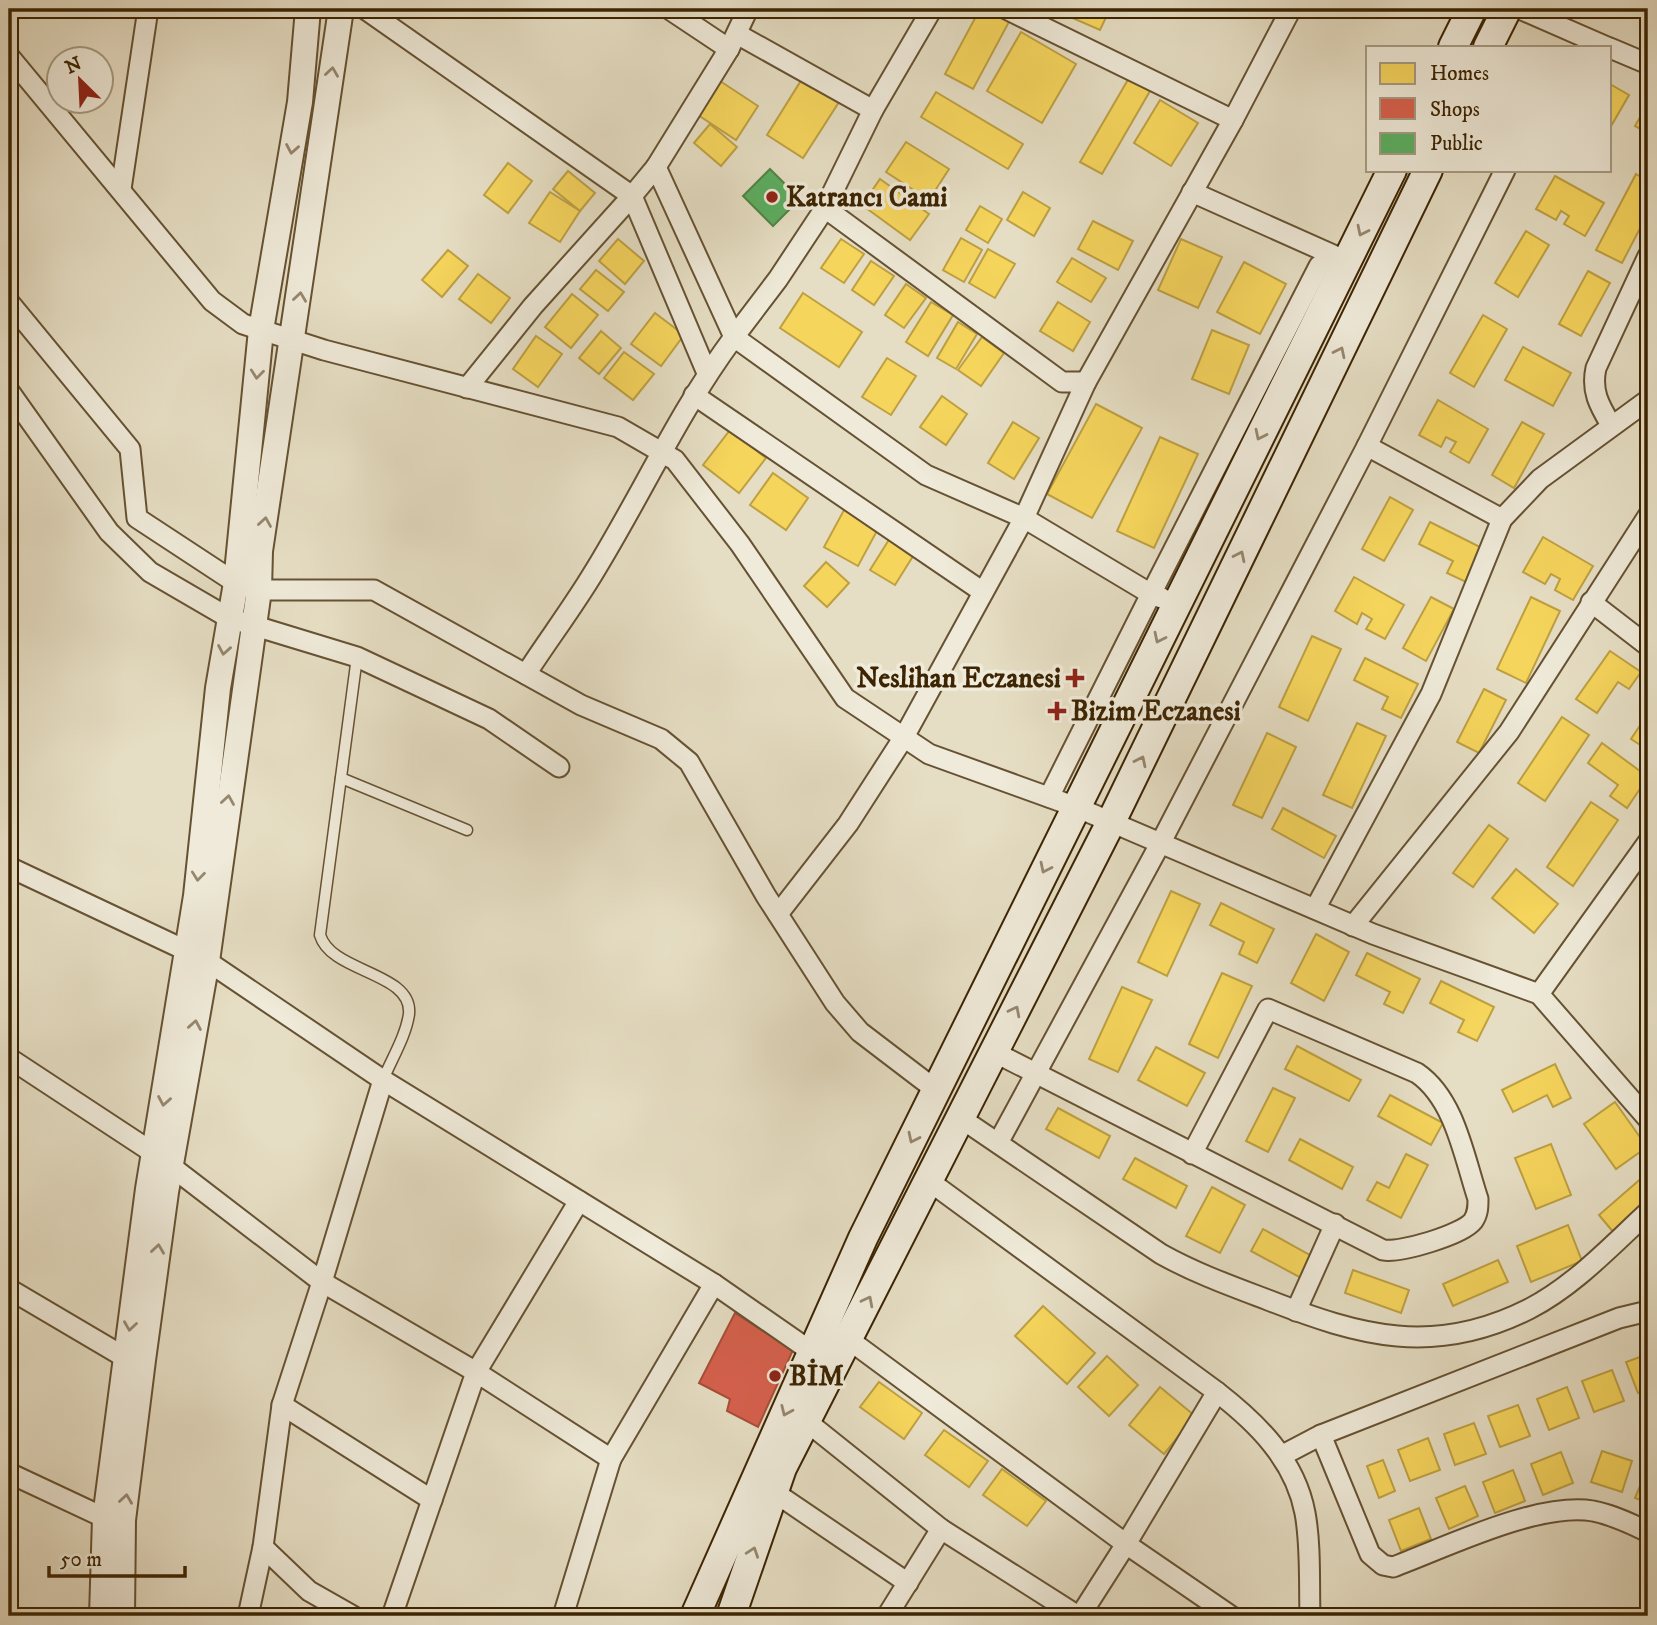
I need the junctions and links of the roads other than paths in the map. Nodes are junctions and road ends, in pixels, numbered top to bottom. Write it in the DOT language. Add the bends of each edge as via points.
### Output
graph roads {
  1 [pos="148,9"];
  2 [pos="308,9"];
  3 [pos="341,9"];
  4 [pos="365,9"];
  5 [pos="669,9"];
  6 [pos="748,9"];
  7 [pos="932,9"];
  8 [pos="1006,9"];
  9 [pos="1291,9"];
  10 [pos="1472,9"];
  11 [pos="1507,9"];
  12 [pos="1520,9"];
  13 [pos="1568,40"];
  14 [pos="733,41"];
  15 [pos="1454,46"];
  16 [pos="1488,46"];
  17 [pos="1598,46"];
  18 [pos="1612,50"];
  19 [pos="9,56"];
  20 [pos="1648,64"];
  21 [pos="873,110"];
  22 [pos="1233,120"];
  23 [pos="656,167"];
  24 [pos="1391,172"];
  25 [pos="1428,172"];
  26 [pos="1504,172"];
  27 [pos="121,188"];
  28 [pos="1192,192"];
  29 [pos="632,196"];
  30 [pos="825,208"];
  31 [pos="1648,256"];
  32 [pos="9,302"];
  33 [pos="261,330"];
  34 [pos="734,337"];
  35 [pos="294,338"];
  36 [pos="707,373"];
  37 [pos="1086,382"];
  38 [pos="467,388"];
  39 [pos="9,391"];
  40 [pos="694,395"];
  41 [pos="1648,400"];
  42 [pos="1611,425"];
  43 [pos="1367,446"];
  44 [pos="659,451"];
  45 [pos="1648,516"];
  46 [pos="1024,517"];
  47 [pos="1502,519"];
  48 [pos="247,586"];
  49 [pos="983,592"];
  50 [pos="1163,599"];
  51 [pos="1591,603"];
  52 [pos="229,618"];
  53 [pos="254,624"];
  54 [pos="1648,646"];
  55 [pos="357,657"];
  56 [pos="526,674"];
  57 [pos="904,737"];
  58 [pos="559,767"];
  59 [pos="341,778"];
  60 [pos="1049,797"];
  61 [pos="1076,807"];
  62 [pos="1111,822"];
  63 [pos="467,830"];
  64 [pos="1648,842"];
  65 [pos="1160,844"];
  66 [pos="9,867"];
  67 [pos="1315,909"];
  68 [pos="778,914"];
  69 [pos="1353,926"];
  70 [pos="196,955"];
  71 [pos="1539,994"];
  72 [pos="994,1052"];
  73 [pos="9,1058"];
  74 [pos="1037,1074"];
  75 [pos="383,1080"];
  76 [pos="936,1090"];
  77 [pos="959,1117"];
  78 [pos="1648,1119"];
  79 [pos="998,1143"];
  80 [pos="1192,1154"];
  81 [pos="163,1160"];
  82 [pos="929,1181"];
  83 [pos="579,1201"];
  84 [pos="1648,1212"];
  85 [pos="1335,1224"];
  86 [pos="322,1282"];
  87 [pos="714,1284"];
  88 [pos="9,1289"];
  89 [pos="1296,1311"];
  90 [pos="1648,1311"];
  91 [pos="848,1339"];
  92 [pos="812,1352"];
  93 [pos="125,1357"];
  94 [pos="476,1372"];
  95 [pos="1217,1392"];
  96 [pos="282,1405"];
  97 [pos="806,1421"];
  98 [pos="1321,1435"];
  99 [pos="1281,1456"];
  100 [pos="611,1460"];
  101 [pos="9,1473"];
  102 [pos="774,1492"];
  103 [pos="432,1500"];
  104 [pos="105,1518"];
  105 [pos="941,1530"];
  106 [pos="1648,1532"];
  107 [pos="1126,1544"];
  108 [pos="263,1548"];
  109 [pos="908,1583"];
  110 [pos="102,1616"];
  111 [pos="122,1616"];
  112 [pos="248,1616"];
  113 [pos="353,1616"];
  114 [pos="392,1616"];
  115 [pos="563,1616"];
  116 [pos="695,1616"];
  117 [pos="731,1616"];
  118 [pos="887,1616"];
  119 [pos="1079,1616"];
  120 [pos="1231,1616"];
  121 [pos="1310,1616"];
  1 -- 27 [label="street"];
  2 -- 33 [label="street, one-way" via="300,102"];
  35 -- 3 [label="street, one-way"];
  4 -- 29 [label="street"];
  5 -- 14 [label="street"];
  6 -- 14 [label="street"];
  7 -- 21 [label="street"];
  8 -- 22 [label="street"];
  9 -- 22 [label="street"];
  10 -- 15 [label="main road"];
  11 -- 16 [label="main road"];
  12 -- 13 [label="street"];
  13 -- 17 [label="street"];
  14 -- 21 [label="street"];
  14 -- 23 [label="street"];
  18 -- 20 [label="street"];
  19 -- 27 [label="street"];
  21 -- 30 [label="street"];
  22 -- 28 [label="street"];
  23 -- 29 [label="street"];
  23 -- 34 [label="street"];
  24 -- 50 [label="main road, one-way"];
  62 -- 25 [label="main road, one-way"];
  26 -- 43 [label="street"];
  27 -- 33 [label="street" via="212,301 243,324"];
  28 -- 37 [label="street"];
  28 -- 50 [label="street" via="1334,255 1319,266"];
  29 -- 36 [label="street"];
  29 -- 38 [label="street"];
  30 -- 34 [label="street"];
  30 -- 37 [label="street" via="1062,382"];
  31 -- 42 [label="street" via="1596,368 1595,397"];
  32 -- 48 [label="street" via="130,449 136,518"];
  33 -- 35 [label="street"];
  33 -- 48 [label="street, one-way"];
  34 -- 36 [label="street"];
  34 -- 46 [label="street" via="926,475"];
  35 -- 38 [label="street"];
  48 -- 35 [label="street, one-way" via="260,551"];
  36 -- 40 [label="street"];
  37 -- 46 [label="street"];
  38 -- 44 [label="street" via="618,427"];
  39 -- 52 [label="street" via="109,532 150,572"];
  40 -- 44 [label="street"];
  40 -- 49 [label="street"];
  41 -- 42 [label="street"];
  42 -- 47 [label="street" via="1541,479"];
  43 -- 47 [label="street"];
  43 -- 65 [label="street"];
  44 -- 56 [label="street" via="594,571"];
  44 -- 57 [label="street" via="675,460 740,544 845,698"];
  45 -- 51 [label="street"];
  46 -- 49 [label="street"];
  46 -- 50 [label="street"];
  47 -- 67 [label="street" via="1431,694"];
  48 -- 52 [label="street"];
  48 -- 53 [label="street"];
  48 -- 56 [label="street" via="374,590"];
  49 -- 57 [label="street"];
  50 -- 60 [label="street"];
  50 -- 61 [label="main road, one-way"];
  51 -- 54 [label="street"];
  51 -- 69 [label="street" via="1509,732"];
  52 -- 53 [label="street"];
  52 -- 70 [label="street, one-way" via="196,896"];
  53 -- 55 [label="street"];
  70 -- 53 [label="street, one-way"];
  55 -- 58 [label="street" via="489,719"];
  55 -- 59 [label="lane"];
  56 -- 68 [label="street" via="581,705 661,739 689,762"];
  57 -- 60 [label="street" via="929,754"];
  57 -- 68 [label="street" via="848,824"];
  59 -- 63 [label="lane"];
  59 -- 75 [label="lane" via="320,936 328,951 398,988 408,1002 408,1018"];
  60 -- 61 [label="street"];
  61 -- 62 [label="street"];
  61 -- 76 [label="main road, one-way"];
  62 -- 65 [label="street"];
  72 -- 62 [label="main road, one-way"];
  64 -- 71 [label="street"];
  65 -- 67 [label="street"];
  65 -- 74 [label="street"];
  66 -- 70 [label="street"];
  67 -- 69 [label="street"];
  68 -- 76 [label="street" via="835,1003 860,1032"];
  69 -- 71 [label="street"];
  70 -- 75 [label="street"];
  70 -- 81 [label="street"];
  71 -- 78 [label="street"];
  72 -- 74 [label="street"];
  72 -- 77 [label="main road"];
  73 -- 81 [label="street"];
  74 -- 79 [label="street"];
  74 -- 80 [label="street"];
  75 -- 83 [label="street"];
  75 -- 86 [label="street"];
  76 -- 92 [label="main road, one-way"];
  77 -- 79 [label="street"];
  77 -- 82 [label="main road"];
  79 -- 89 [label="street" via="1192,1271"];
  80 -- 85 [label="street"];
  80 -- 85 [label="street" via="1268,1009 1417,1073 1430,1082 1446,1108 1478,1199 1474,1220 1404,1251 1392,1251"];
  81 -- 86 [label="street"];
  81 -- 93 [label="street, one-way"];
  111 -- 81 [label="street, one-way" via="123,1520"];
  91 -- 82 [label="main road, one-way"];
  82 -- 95 [label="street"];
  83 -- 87 [label="street"];
  83 -- 94 [label="street"];
  84 -- 89 [label="street" via="1565,1286 1529,1309 1488,1325 1455,1334 1383,1336 1352,1331"];
  85 -- 89 [label="street"];
  86 -- 94 [label="street"];
  86 -- 96 [label="street"];
  87 -- 92 [label="street"];
  87 -- 100 [label="street"];
  88 -- 93 [label="street"];
  90 -- 98 [label="street" via="1619,1318"];
  91 -- 97 [label="main road"];
  91 -- 107 [label="street"];
  92 -- 116 [label="main road, one-way"];
  93 -- 104 [label="street"];
  94 -- 100 [label="street"];
  94 -- 103 [label="street"];
  95 -- 99 [label="street" via="1261,1429"];
  95 -- 107 [label="street"];
  96 -- 103 [label="street"];
  96 -- 108 [label="street"];
  97 -- 102 [label="main road"];
  97 -- 105 [label="street"];
  98 -- 99 [label="street"];
  98 -- 106 [label="street" via="1370,1554 1384,1565 1393,1567 1539,1513 1592,1511"];
  99 -- 121 [label="street" via="1305,1514"];
  100 -- 115 [label="street"];
  101 -- 104 [label="street"];
  102 -- 109 [label="street"];
  117 -- 102 [label="main road, one-way"];
  103 -- 114 [label="street"];
  104 -- 110 [label="street"];
  105 -- 109 [label="street"];
  105 -- 119 [label="street"];
  107 -- 119 [label="street"];
  107 -- 120 [label="street"];
  108 -- 112 [label="street"];
  108 -- 113 [label="street" via="309,1591"];
  109 -- 118 [label="street"];
}
